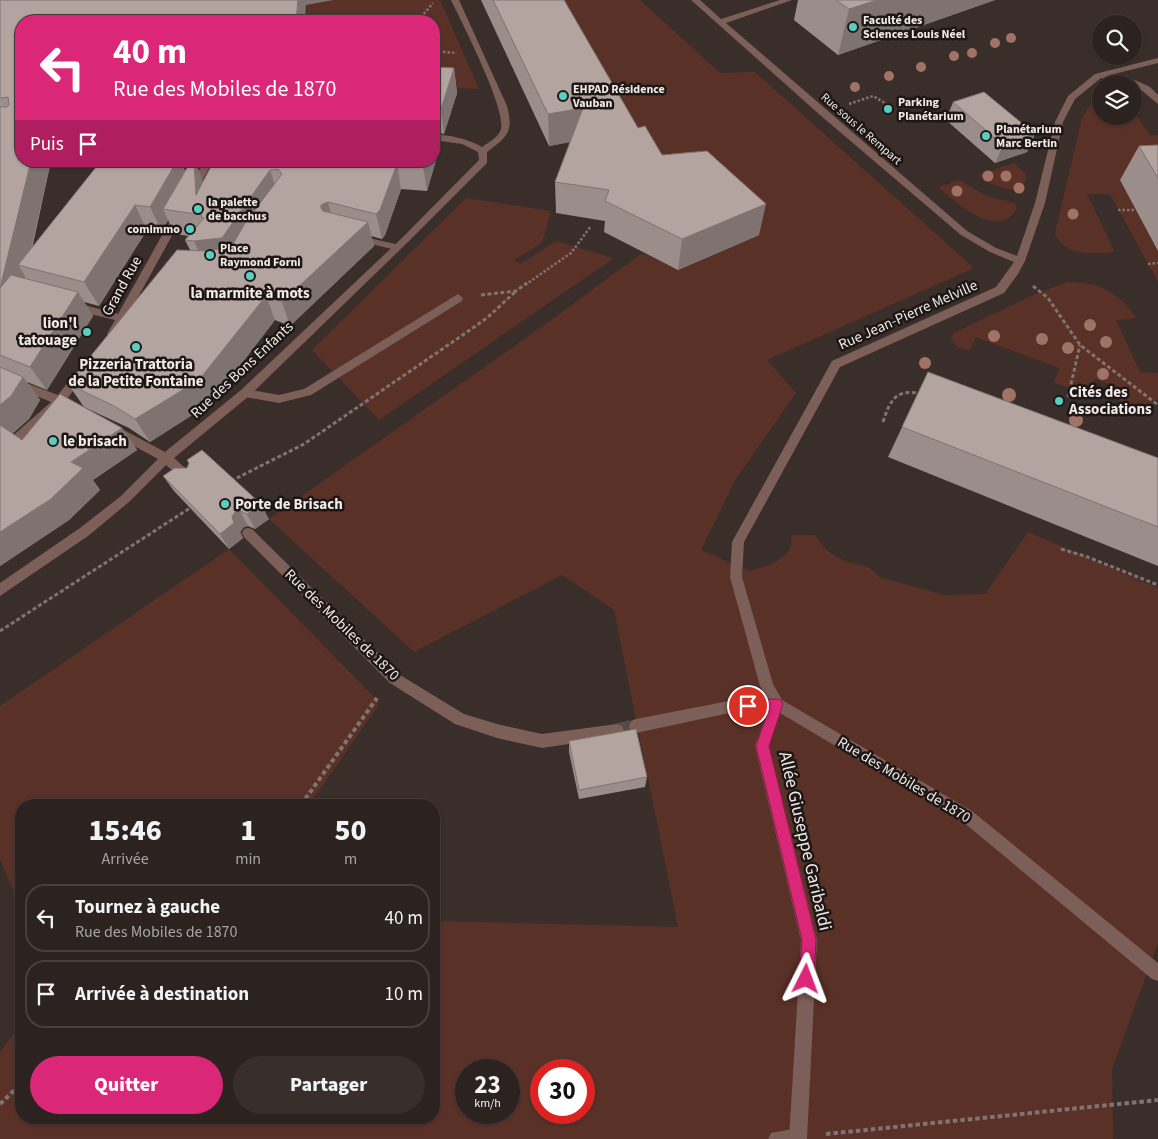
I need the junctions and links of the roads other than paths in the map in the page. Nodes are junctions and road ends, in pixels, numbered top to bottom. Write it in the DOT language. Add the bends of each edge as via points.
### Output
graph roads {
  1 [pos="455,0"];
  2 [pos="696,0"];
  3 [pos="788,0"];
  4 [pos="721,22"];
  5 [pos="1158,60"];
  6 [pos="1102,75"];
  7 [pos="1092,81"];
  8 [pos="1142,86"];
  9 [pos="1158,101"];
  10 [pos="440,138"];
  11 [pos="482,151"];
  12 [pos="206,167"];
  13 [pos="351,236"];
  14 [pos="396,248"];
  15 [pos="1020,261"];
  16 [pos="151,264"];
  17 [pos="166,266"];
  18 [pos="458,298"];
  19 [pos="60,302"];
  20 [pos="121,318"];
  21 [pos="105,342"];
  22 [pos="88,364"];
  23 [pos="0,377"];
  24 [pos="246,392"];
  25 [pos="60,400"];
  26 [pos="74,408"];
  27 [pos="107,426"];
  28 [pos="0,454"];
  29 [pos="166,458"];
  30 [pos="191,480"];
  31 [pos="248,533"];
  32 [pos="0,590"];
  33 [pos="777,704"];
  34 [pos="636,726"];
  35 [pos="617,731"];
  36 [pos="1158,973"];
  37 [pos="798,1138"];
  38 [pos="777,1139"];
  1 -- 11 [label="street" via="508,123 502,137"];
  2 -- 4 [label="street, Rue sous le Rempart"];
  3 -- 4 [label="street"];
  4 -- 15 [label="street, Rue sous le Rempart" via="964,233"];
  5 -- 6 [label="street, Rue Jean-Pierre Melville"];
  7 -- 15 [label="street, Rue Jean-Pierre Melville" via="1071,98 1059,122 1040,203"];
  8 -- 9 [label="street" via="1151,90"];
  10 -- 11 [label="street" via="472,144"];
  11 -- 14 [label="street, Rue des Bons Enfants" via="484,160"];
  12 -- 16 [label="street, Grand Rue"];
  13 -- 14 [label="street"];
  14 -- 24 [label="street, Rue des Bons Enfants"];
  15 -- 33 [label="street, Rue Jean-Pierre Melville" via="1000,290 836,364 738,542 736,577 767,686"];
  16 -- 17 [label="street"];
  16 -- 20 [label="street, Grand Rue"];
  18 -- 24 [label="street" via="307,392 278,400"];
  19 -- 20 [label="street"];
  20 -- 21 [label="street, Grand Rue"];
  22 -- 25 [label="street"];
  23 -- 25 [label="street"];
  24 -- 29 [label="street, Rue des Bons Enfants"];
  25 -- 26 [label="street"];
  25 -- 28 [label="street"];
  27 -- 29 [label="street"];
  29 -- 30 [label="street"];
  29 -- 32 [label="street, Rue des Bons Enfants" via="125,499 84,532"];
  31 -- 35 [label="street, Rue des Mobiles de 1870" via="395,679 460,719 497,732 542,741"];
  33 -- 34 [label="street" via="734,706"];
  33 -- 36 [label="street, Rue des Mobiles de 1870" via="967,816"];
  33 -- 37 [label="street, Allée Giuseppe Garibaldi" via="762,746 809,940"];
  37 -- 38 [label="street"];
}
